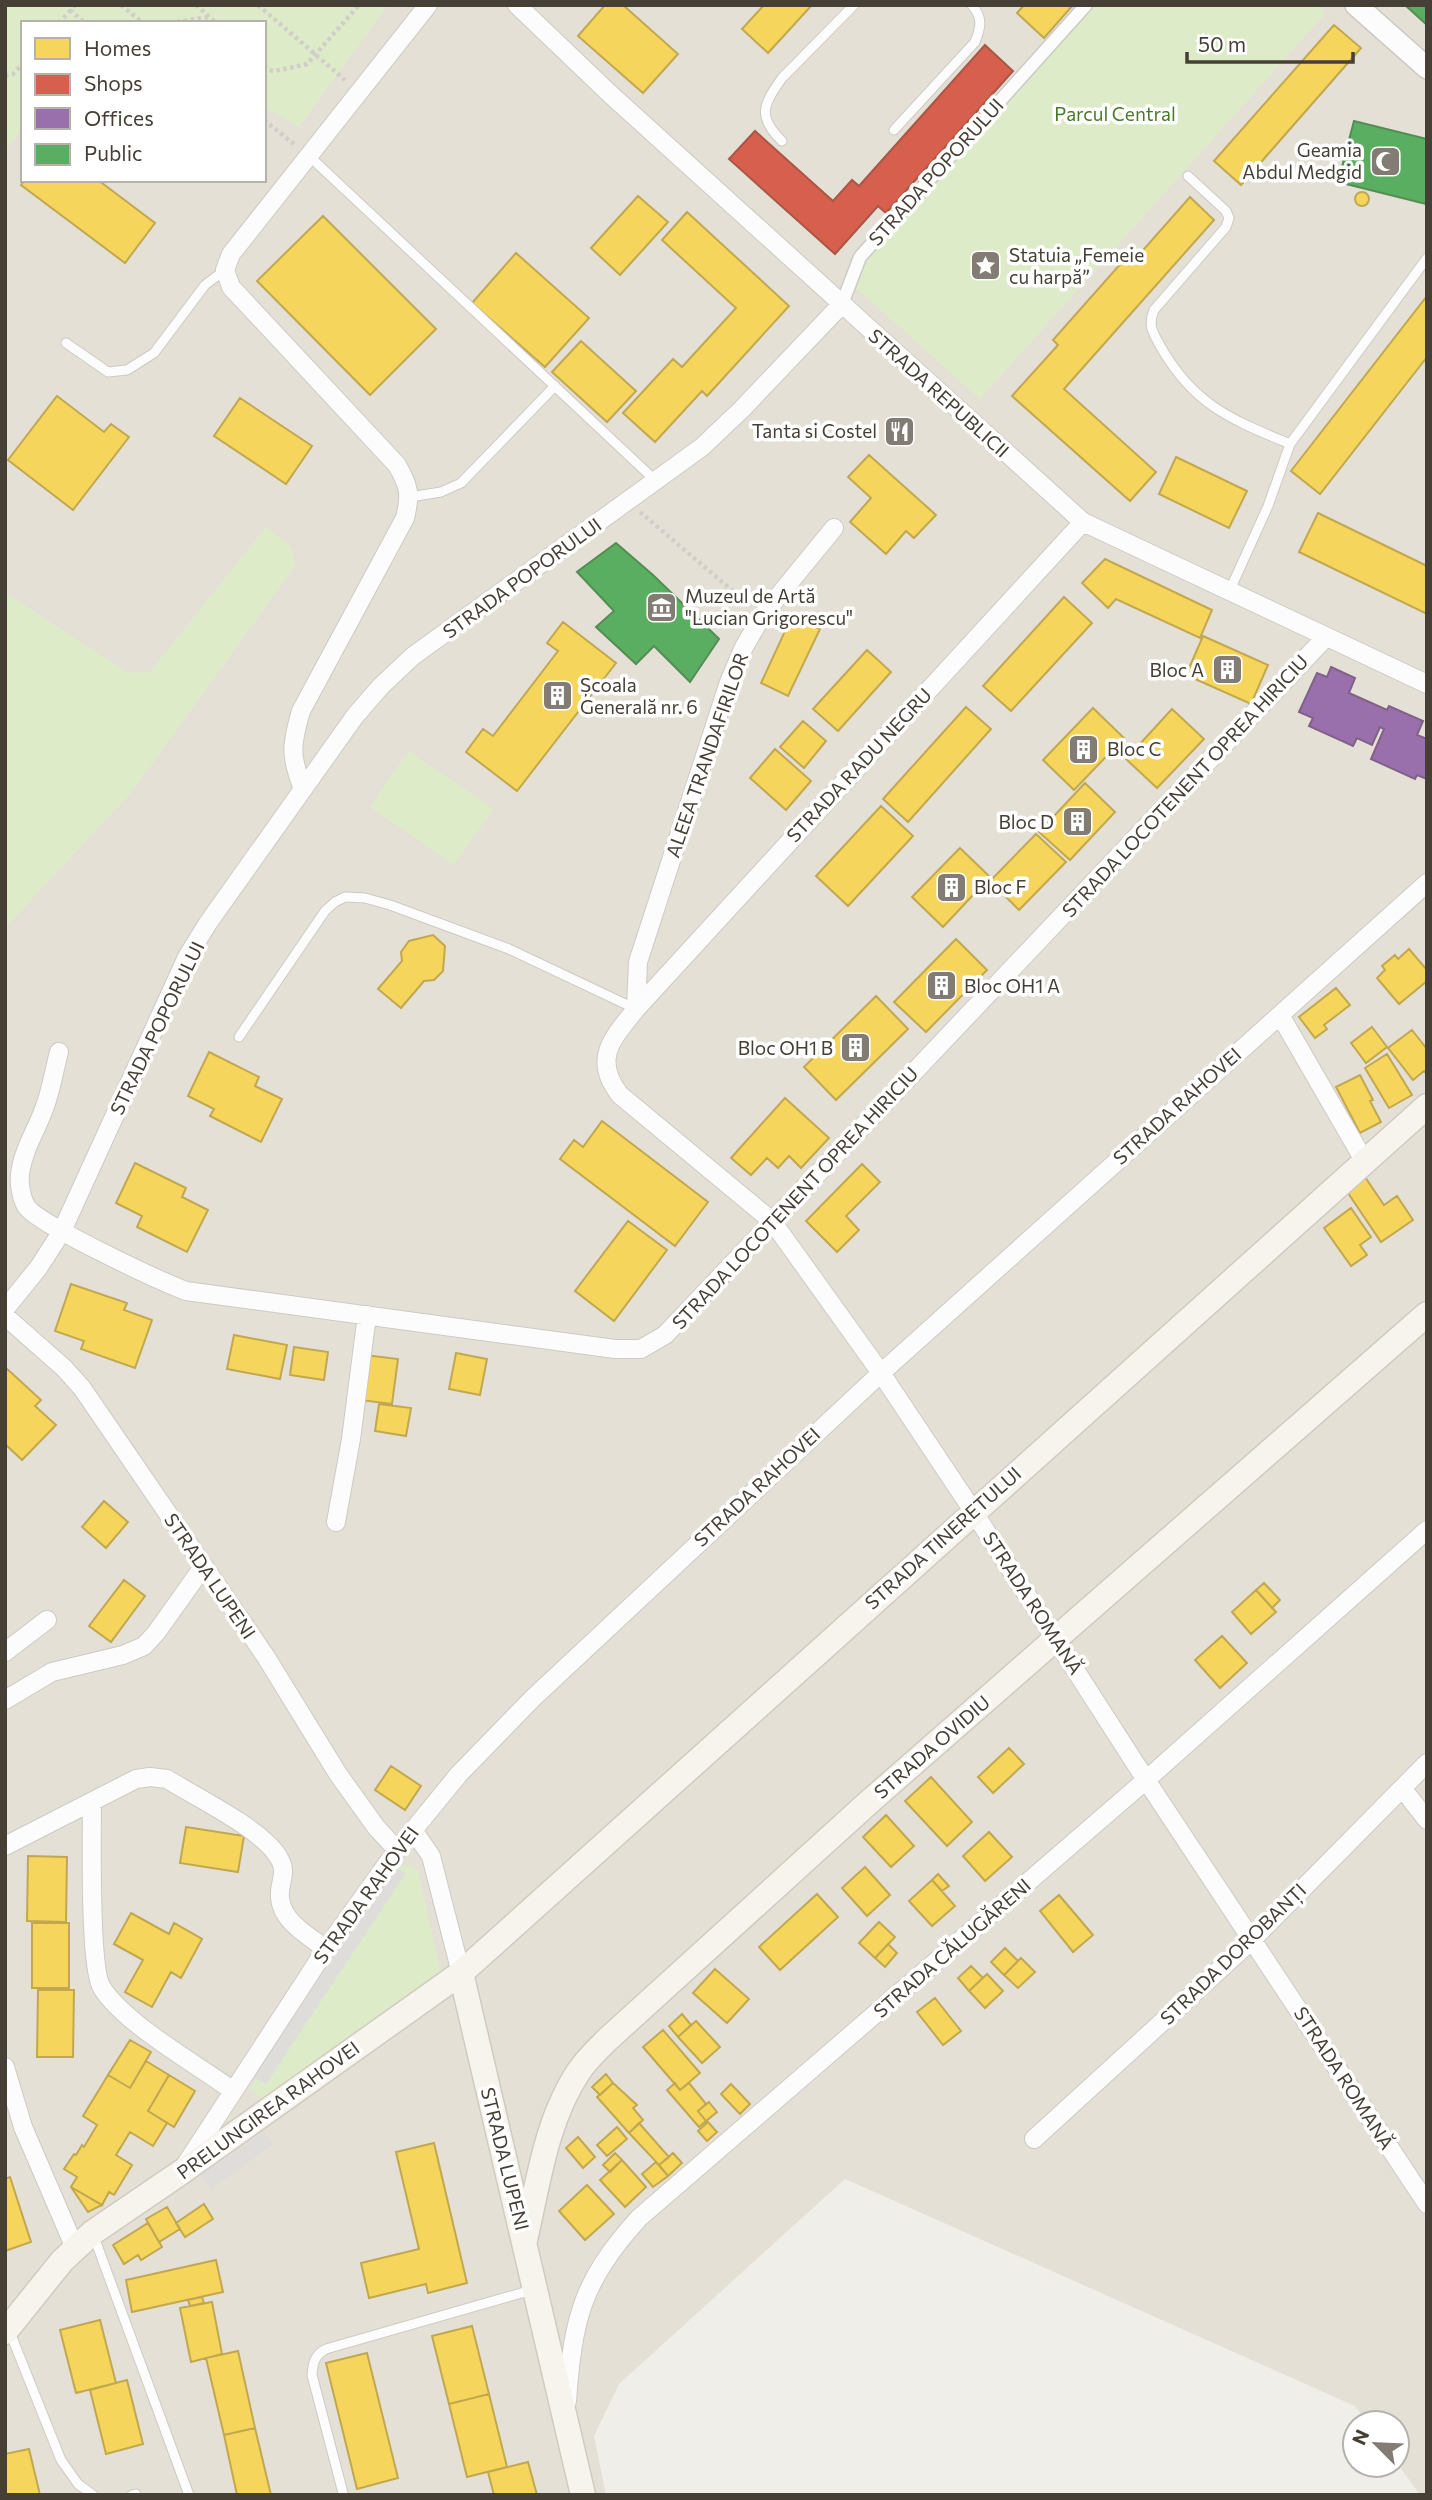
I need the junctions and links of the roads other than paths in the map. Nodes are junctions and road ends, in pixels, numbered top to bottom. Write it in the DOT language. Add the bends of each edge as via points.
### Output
graph roads {
  1 [pos="428,5"];
  2 [pos="517,5"];
  3 [pos="855,5"];
  4 [pos="972,5"];
  5 [pos="1086,5"];
  6 [pos="1356,5"];
  7 [pos="1427,68"];
  8 [pos="894,130"];
  9 [pos="782,141"];
  10 [pos="308,155"];
  11 [pos="1188,176"];
  12 [pos="1427,258"];
  13 [pos="225,270"];
  14 [pos="842,304"];
  15 [pos="66,343"];
  16 [pos="555,386"];
  17 [pos="1290,444"];
  18 [pos="657,482"];
  19 [pos="410,497"];
  20 [pos="1083,522"];
  21 [pos="834,528"];
  22 [pos="1229,592"];
  23 [pos="1325,638"];
  24 [pos="1427,684"];
  25 [pos="303,789"];
  26 [pos="1427,883"];
  27 [pos="636,1009"];
  28 [pos="1280,1014"];
  29 [pos="239,1037"];
  30 [pos="59,1052"];
  31 [pos="1427,1106"];
  32 [pos="1365,1161"];
  33 [pos="772,1221"];
  34 [pos="62,1230"];
  35 [pos="5,1309"];
  36 [pos="1427,1314"];
  37 [pos="367,1315"];
  38 [pos="5,1316"];
  39 [pos="881,1373"];
  40 [pos="973,1511"];
  41 [pos="336,1522"];
  42 [pos="1427,1530"];
  43 [pos="203,1567"];
  44 [pos="47,1620"];
  45 [pos="1055,1638"];
  46 [pos="5,1652"];
  47 [pos="5,1700"];
  48 [pos="1427,1763"];
  49 [pos="1146,1780"];
  50 [pos="1402,1788"];
  51 [pos="92,1802"];
  52 [pos="1427,1820"];
  53 [pos="413,1830"];
  54 [pos="5,1846"];
  55 [pos="397,1850"];
  56 [pos="1253,1939"];
  57 [pos="326,1949"];
  58 [pos="461,1973"];
  59 [pos="5,2067"];
  60 [pos="232,2090"];
  61 [pos="1034,2139"];
  62 [pos="180,2174"];
  63 [pos="1427,2204"];
  64 [pos="525,2240"];
  65 [pos="83,2241"];
  66 [pos="536,2289"];
  67 [pos="7,2330"];
  68 [pos="566,2418"];
  69 [pos="343,2493"];
  70 [pos="93,2495"];
  71 [pos="189,2495"];
  72 [pos="583,2495"];
  1 -- 10 [label="street"];
  2 -- 14 [label="street, STRADA REPUBLICII"];
  3 -- 9 [label="lane" via="773,91 766,121"];
  4 -- 8 [label="lane" via="982,27 975,42"];
  5 -- 14 [label="street, STRADA POPORULUI" via="860,257"];
  6 -- 7 [label="street"];
  10 -- 13 [label="street" via="231,254"];
  10 -- 16 [label="lane"];
  11 -- 17 [label="lane" via="1229,218 1154,310 1152,332 1186,385 1211,407"];
  12 -- 17 [label="lane"];
  13 -- 15 [label="lane" via="205,285 154,353 127,370 108,372"];
  13 -- 19 [label="street" via="231,287 397,465"];
  14 -- 18 [label="street, STRADA POPORULUI" via="702,447"];
  14 -- 20 [label="street, STRADA REPUBLICII"];
  16 -- 18 [label="lane"];
  16 -- 19 [label="lane" via="461,483"];
  17 -- 22 [label="lane"];
  18 -- 25 [label="street, STRADA POPORULUI" via="413,656 355,716"];
  19 -- 25 [label="street" via="405,517 301,711 293,738 293,763"];
  20 -- 22 [label="street, STRADA REPUBLICII"];
  20 -- 27 [label="street, STRADA RADU NEGRU"];
  21 -- 27 [label="street, ALEEA TRANDAFIRILOR" via="762,616 729,682 638,962"];
  22 -- 23 [label="street, STRADA REPUBLICII"];
  23 -- 24 [label="street, STRADA REPUBLICII"];
  23 -- 33 [label="street, STRADA LOCOTENENT OPREA HIRICIU"];
  25 -- 34 [label="street, STRADA POPORULUI" via="187,957"];
  26 -- 28 [label="street, STRADA RAHOVEI"];
  27 -- 29 [label="lane" via="509,949 390,905 345,897 325,911"];
  27 -- 33 [label="street, STRADA ROMANĂ" via="610,1046 604,1063 609,1082"];
  28 -- 32 [label="street"];
  28 -- 39 [label="street, STRADA RAHOVEI"];
  30 -- 34 [label="street" via="20,1176 26,1206"];
  31 -- 32 [label="main road, STRADA TINERETULUI"];
  32 -- 40 [label="main road, STRADA TINERETULUI"];
  33 -- 37 [label="street, STRADA LOCOTENENT OPREA HIRICIU" via="665,1335 641,1349"];
  33 -- 39 [label="street, STRADA ROMANĂ"];
  34 -- 35 [label="street, STRADA POPORULUI" via="39,1268"];
  34 -- 37 [label="street, STRADA LOCOTENENT OPREA HIRICIU" via="186,1291"];
  36 -- 45 [label="main road, STRADA OVIDIU"];
  37 -- 41 [label="street"];
  38 -- 43 [label="street, STRADA LUPENI" via="82,1388"];
  39 -- 40 [label="street, STRADA ROMANĂ"];
  39 -- 53 [label="street, STRADA RAHOVEI" via="542,1688"];
  40 -- 45 [label="street, STRADA ROMANĂ"];
  40 -- 58 [label="main road, STRADA TINERETULUI"];
  42 -- 49 [label="street, STRADA CĂLUGĂRENI"];
  43 -- 47 [label="street" via="144,1646 52,1672"];
  43 -- 55 [label="street, STRADA LUPENI" via="361,1807"];
  44 -- 46 [label="street"];
  45 -- 49 [label="street, STRADA ROMANĂ"];
  45 -- 64 [label="main road, STRADA OVIDIU" via="720,1935 592,2056 569,2088 552,2128"];
  48 -- 50 [label="street, STRADA DOROBANȚI"];
  49 -- 56 [label="street, STRADA ROMANĂ"];
  49 -- 68 [label="street, STRADA CĂLUGĂRENI" via="631,2227 594,2276 579,2314 570,2356"];
  50 -- 52 [label="street"];
  50 -- 56 [label="street, STRADA DOROBANȚI"];
  51 -- 54 [label="street"];
  51 -- 57 [label="street" via="136,1779 167,1779 258,1835 282,1864 284,1881 279,1897 283,1911"];
  51 -- 60 [label="street, PRELUNGIREA RAHOVEI" via="95,1957 100,1986 140,2026"];
  53 -- 55 [label="street, STRADA RAHOVEI"];
  53 -- 58 [label="street, STRADA LUPENI" via="431,1856"];
  55 -- 57 [label="street, STRADA RAHOVEI"];
  56 -- 61 [label="street, STRADA DOROBANȚI"];
  56 -- 63 [label="street, STRADA ROMANĂ"];
  57 -- 60 [label="street, STRADA RAHOVEI"];
  58 -- 62 [label="main road, PRELUNGIREA RAHOVEI"];
  58 -- 64 [label="main road, STRADA LUPENI"];
  59 -- 65 [label="street" via="23,2127"];
  60 -- 62 [label="street, STRADA RAHOVEI"];
  62 -- 65 [label="main road, PRELUNGIREA RAHOVEI"];
  64 -- 66 [label="main road, STRADA LUPENI"];
  65 -- 67 [label="main road, PRELUNGIREA RAHOVEI"];
  65 -- 71 [label="lane"];
  66 -- 68 [label="main road, STRADA LUPENI"];
  66 -- 69 [label="lane" via="318,2353 312,2375"];
  67 -- 70 [label="lane" via="61,2459 78,2484"];
  68 -- 72 [label="main road, STRADA LUPENI"];
}
